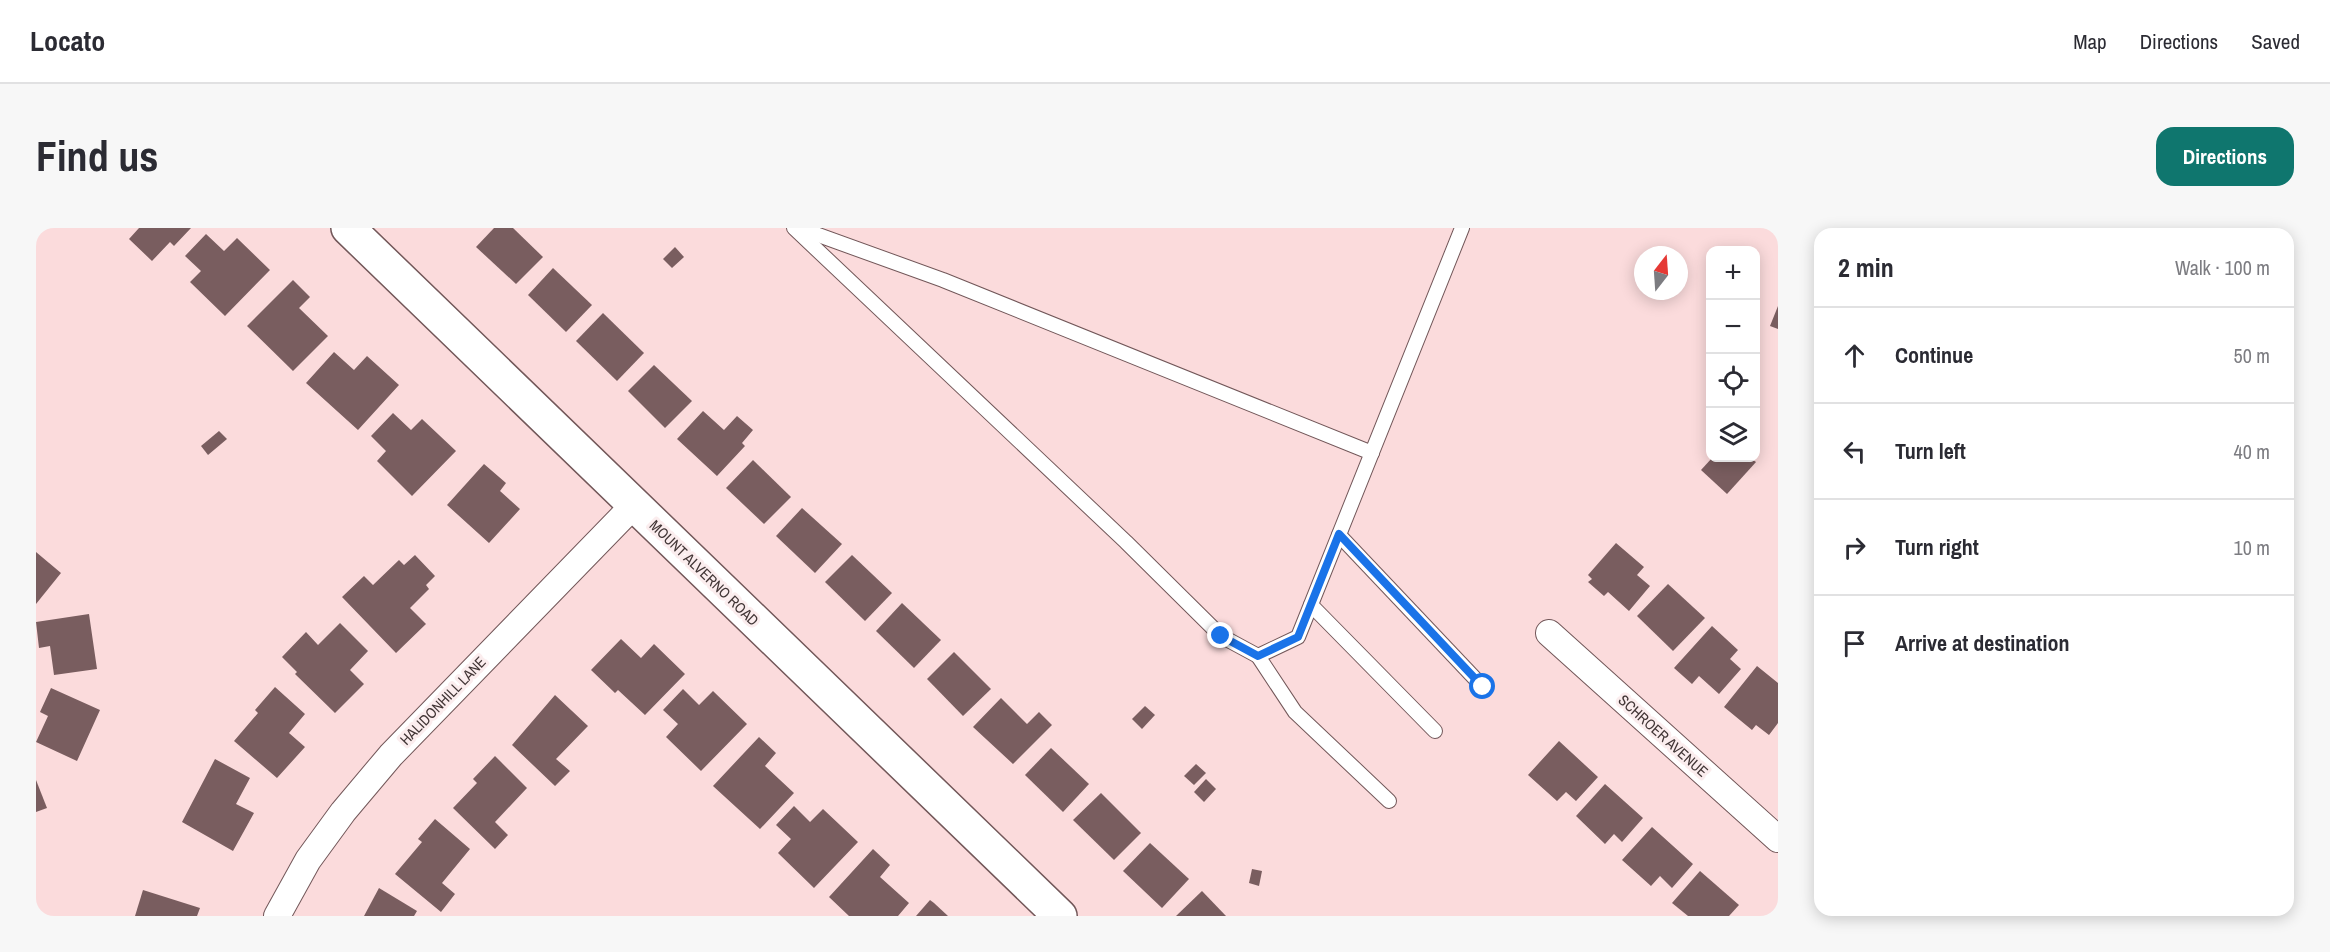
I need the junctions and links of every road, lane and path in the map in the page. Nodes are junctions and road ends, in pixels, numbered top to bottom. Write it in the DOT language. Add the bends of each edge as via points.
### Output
graph roads {
  1 [pos="348,228"];
  2 [pos="794,228"];
  3 [pos="799,228"];
  4 [pos="1462,228"];
  5 [pos="1372,453"];
  6 [pos="634,505"];
  7 [pos="1339,534"];
  8 [pos="1311,604"];
  9 [pos="1549,633"];
  10 [pos="1258,656"];
  11 [pos="1483,687"];
  12 [pos="1435,731"];
  13 [pos="1389,801"];
  14 [pos="1778,839"];
  15 [pos="277,916"];
  16 [pos="1060,916"];
  1 -- 6 [label="street, MOUNT ALVERNO ROAD"];
  2 -- 10 [label="lane" via="1221,636"];
  3 -- 5 [label="lane" via="943,280"];
  4 -- 5 [label="lane"];
  5 -- 7 [label="lane"];
  6 -- 15 [label="street, HALIDONHILL LANE" via="391,755 308,860"];
  6 -- 16 [label="street, MOUNT ALVERNO ROAD"];
  7 -- 8 [label="lane"];
  7 -- 11 [label="lane"];
  8 -- 10 [label="lane" via="1298,637"];
  8 -- 12 [label="lane"];
  9 -- 14 [label="street, SCHROER AVENUE"];
  10 -- 13 [label="lane" via="1295,712"];
}
